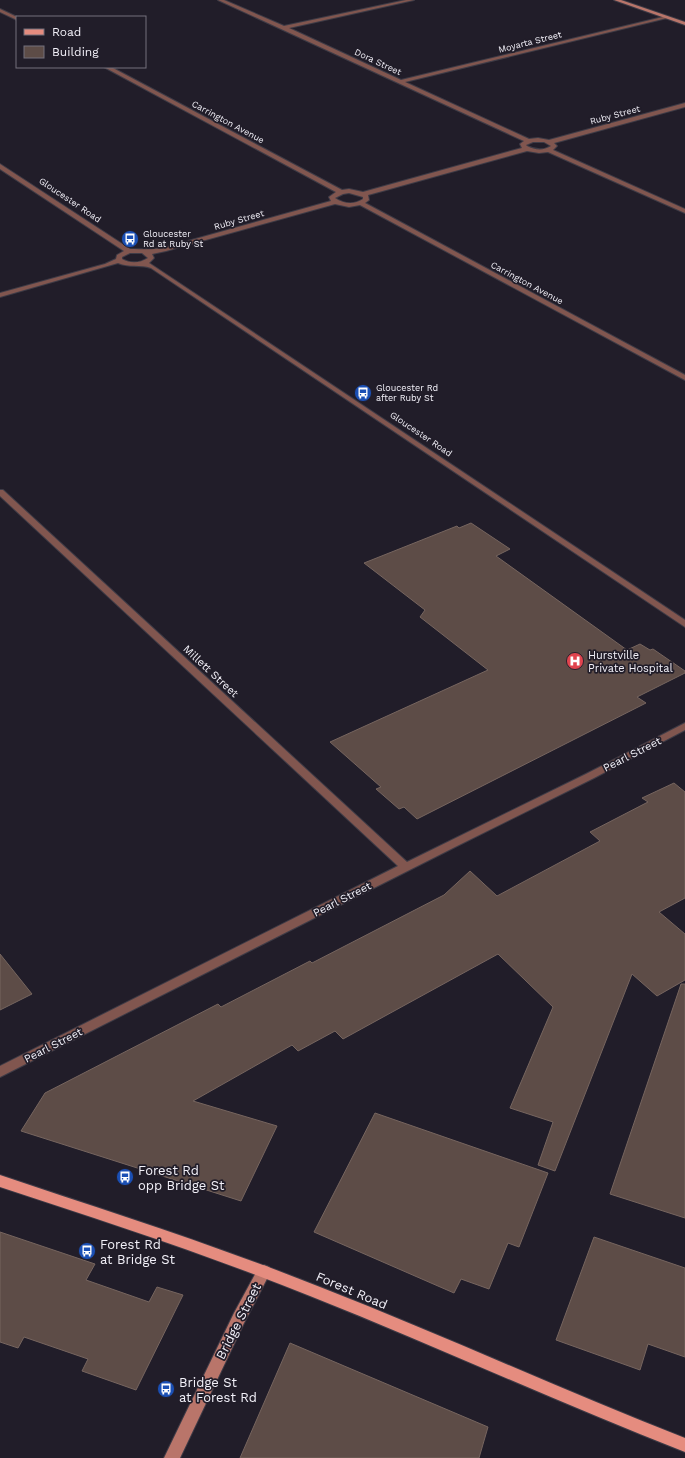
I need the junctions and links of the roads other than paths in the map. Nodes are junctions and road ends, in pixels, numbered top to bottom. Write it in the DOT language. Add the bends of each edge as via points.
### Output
graph roads {
  1 [pos="220,0"];
  2 [pos="412,0"];
  3 [pos="616,0"];
  4 [pos="0,10"];
  5 [pos="665,17"];
  6 [pos="16,18"];
  7 [pos="685,24"];
  8 [pos="284,28"];
  9 [pos="109,68"];
  10 [pos="399,82"];
  11 [pos="684,106"];
  12 [pos="528,141"];
  13 [pos="550,142"];
  14 [pos="527,149"];
  15 [pos="548,150"];
  16 [pos="0,166"];
  17 [pos="341,192"];
  18 [pos="363,194"];
  19 [pos="335,202"];
  20 [pos="360,203"];
  21 [pos="685,212"];
  22 [pos="129,252"];
  23 [pos="146,252"];
  24 [pos="119,260"];
  25 [pos="144,263"];
  26 [pos="0,295"];
  27 [pos="685,378"];
  28 [pos="0,492"];
  29 [pos="685,624"];
  30 [pos="685,726"];
  31 [pos="406,867"];
  32 [pos="0,1072"];
  33 [pos="0,1181"];
  34 [pos="264,1272"];
  35 [pos="685,1445"];
  36 [pos="172,1458"];
  1 -- 8 [label="street, Dora Street"];
  2 -- 8 [label="street"];
  3 -- 5 [label="street"];
  4 -- 6 [label="street"];
  5 -- 7 [label="street"];
  5 -- 10 [label="street, Moyarta Street"];
  8 -- 10 [label="street, Dora Street"];
  9 -- 17 [label="street, Carrington Avenue"];
  10 -- 12 [label="street, Dora Street"];
  11 -- 13 [label="street, Ruby Street"];
  12 -- 13 [label="street, Ruby Street"];
  12 -- 14 [label="street" via="523,146"];
  13 -- 15 [label="street" via="554,146"];
  14 -- 15 [label="street"];
  14 -- 18 [label="street"];
  15 -- 21 [label="street"];
  16 -- 22 [label="street, Gloucester Road"];
  17 -- 18 [label="street"];
  17 -- 19 [label="street" via="332,197"];
  18 -- 20 [label="street" via="366,200"];
  19 -- 20 [label="street" via="347,205"];
  19 -- 23 [label="street, Ruby Street" via="164,250"];
  20 -- 27 [label="street, Carrington Avenue"];
  22 -- 23 [label="street, Ruby Street"];
  22 -- 24 [label="street" via="119,256"];
  23 -- 25 [label="street" via="151,258"];
  24 -- 25 [label="street" via="129,264"];
  24 -- 26 [label="street"];
  25 -- 29 [label="street, Gloucester Road" via="167,275"];
  28 -- 31 [label="street, Millett Street"];
  30 -- 31 [label="street, Pearl Street"];
  31 -- 32 [label="street, Pearl Street"];
  33 -- 34 [label="main road, Forest Road" via="221,1255"];
  34 -- 35 [label="main road, Forest Road"];
  34 -- 36 [label="street, Bridge Street" via="239,1318"];
}
